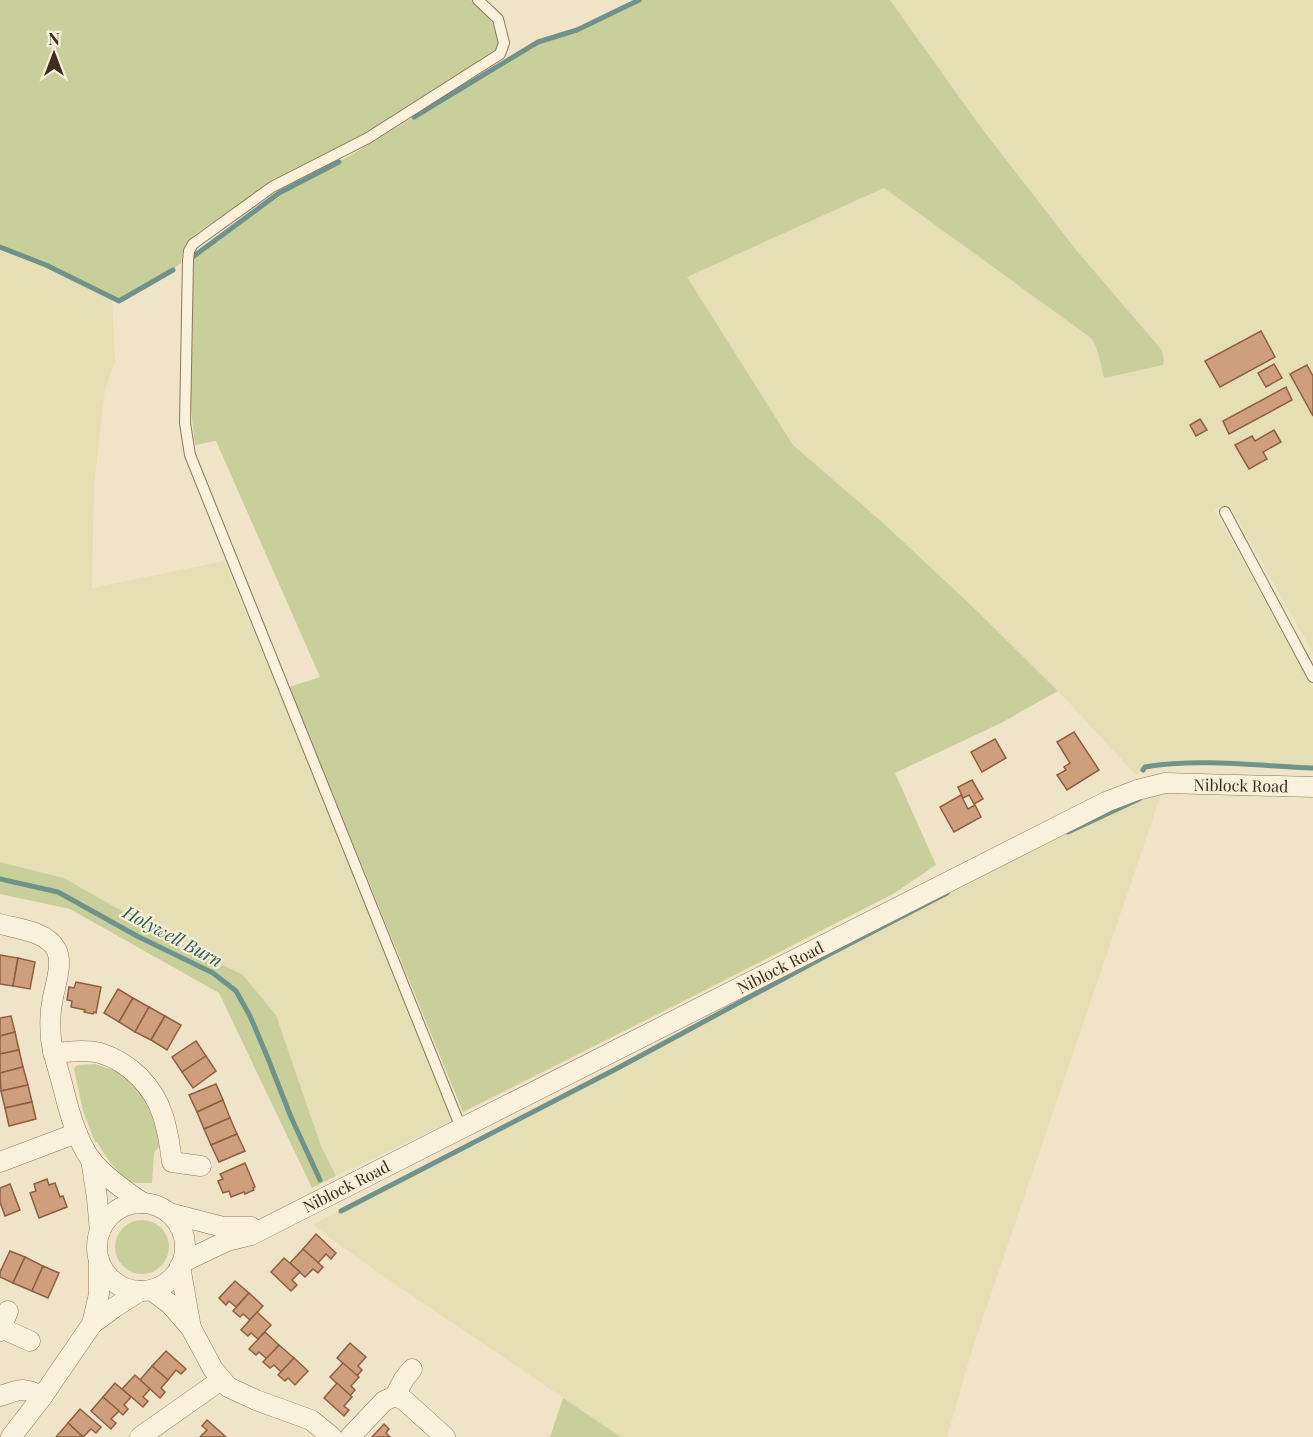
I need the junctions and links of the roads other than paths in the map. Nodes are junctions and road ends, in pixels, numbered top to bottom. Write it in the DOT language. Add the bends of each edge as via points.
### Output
graph roads {
  1 [pos="478,0"];
  2 [pos="1225,512"];
  3 [pos="1313,677"];
  4 [pos="1313,787"];
  5 [pos="0,924"];
  6 [pos="53,1053"];
  7 [pos="461,1128"];
  8 [pos="77,1133"];
  9 [pos="91,1159"];
  10 [pos="0,1162"];
  11 [pos="201,1166"];
  12 [pos="143,1203"];
  13 [pos="169,1213"];
  14 [pos="266,1227"];
  15 [pos="100,1232"];
  16 [pos="99,1260"];
  17 [pos="182,1264"];
  18 [pos="145,1291"];
  19 [pos="3,1323"];
  20 [pos="92,1324"];
  21 [pos="191,1328"];
  22 [pos="30,1341"];
  23 [pos="412,1369"];
  24 [pos="221,1380"];
  25 [pos="0,1396"];
  26 [pos="394,1396"];
  27 [pos="42,1397"];
  28 [pos="11,1437"];
  29 [pos="141,1437"];
  30 [pos="332,1437"];
  31 [pos="350,1437"];
  32 [pos="445,1437"];
  1 -- 7 [label="lane" via="498,19 504,43 500,54 368,138 272,187 193,244 188,260 185,423 190,455"];
  2 -- 3 [label="lane"];
  4 -- 7 [label="street, Niblock Road" via="1165,783 1106,802"];
  5 -- 6 [label="street" via="44,937 57,951 59,963 51,1022"];
  6 -- 8 [label="street"];
  6 -- 11 [label="street" via="99,1053 130,1068 158,1101 172,1162"];
  7 -- 14 [label="street, Niblock Road"];
  8 -- 9 [label="street"];
  8 -- 10 [label="street"];
  9 -- 12 [label="street" via="120,1188"];
  9 -- 15 [label="street"];
  12 -- 13 [label="street"];
  12 -- 15 [label="street" via="117,1211"];
  13 -- 14 [label="street, Niblock Road" via="223,1227"];
  13 -- 17 [label="street" via="184,1237"];
  14 -- 17 [label="street, Niblock Road"];
  15 -- 16 [label="street"];
  16 -- 18 [label="street" via="114,1282"];
  16 -- 20 [label="street" via="99,1294"];
  17 -- 18 [label="street" via="170,1280"];
  17 -- 21 [label="street"];
  18 -- 20 [label="street"];
  18 -- 21 [label="street" via="170,1304"];
  19 -- 22 [label="street"];
  20 -- 27 [label="street"];
  21 -- 24 [label="street"];
  23 -- 26 [label="street"];
  24 -- 29 [label="street"];
  24 -- 30 [label="street" via="237,1392 311,1420"];
  25 -- 27 [label="street" via="20,1390"];
  26 -- 31 [label="street" via="384,1401"];
  26 -- 32 [label="street" via="404,1400"];
  27 -- 28 [label="street"];
}
